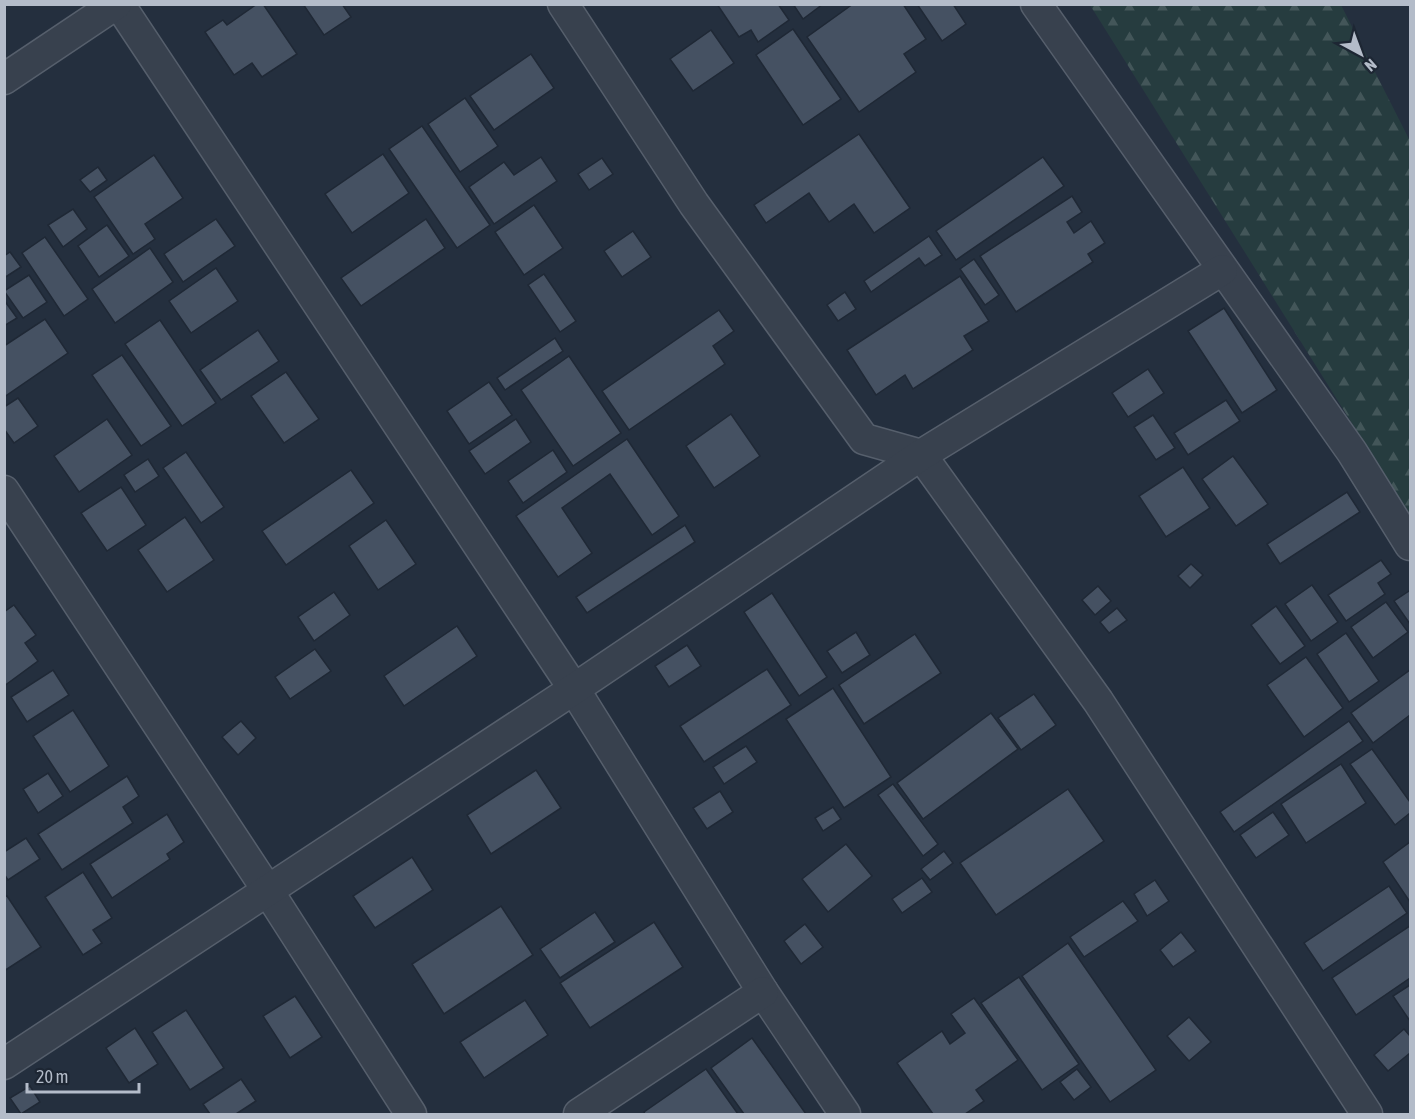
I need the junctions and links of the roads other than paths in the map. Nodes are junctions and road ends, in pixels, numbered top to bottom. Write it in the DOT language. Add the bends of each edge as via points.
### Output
graph roads {
  1 [pos="118,4"];
  2 [pos="563,4"];
  3 [pos="1036,4"];
  4 [pos="4,79"];
  5 [pos="1222,270"];
  6 [pos="921,455"];
  7 [pos="4,491"];
  8 [pos="1410,545"];
  9 [pos="574,689"];
  10 [pos="268,891"];
  11 [pos="763,992"];
  12 [pos="4,1064"];
  13 [pos="411,1114"];
  14 [pos="579,1114"];
  15 [pos="845,1114"];
  16 [pos="1367,1114"];
  1 -- 4 [label="street"];
  1 -- 9 [label="street"];
  2 -- 6 [label="street" via="694,204 864,439"];
  3 -- 5 [label="street"];
  5 -- 6 [label="street"];
  5 -- 8 [label="street" via="1352,452"];
  6 -- 9 [label="street"];
  6 -- 16 [label="street" via="1098,701"];
  7 -- 10 [label="street"];
  9 -- 10 [label="street"];
  9 -- 11 [label="street"];
  10 -- 12 [label="street"];
  10 -- 13 [label="street"];
  11 -- 14 [label="street"];
  11 -- 15 [label="street"];
}
